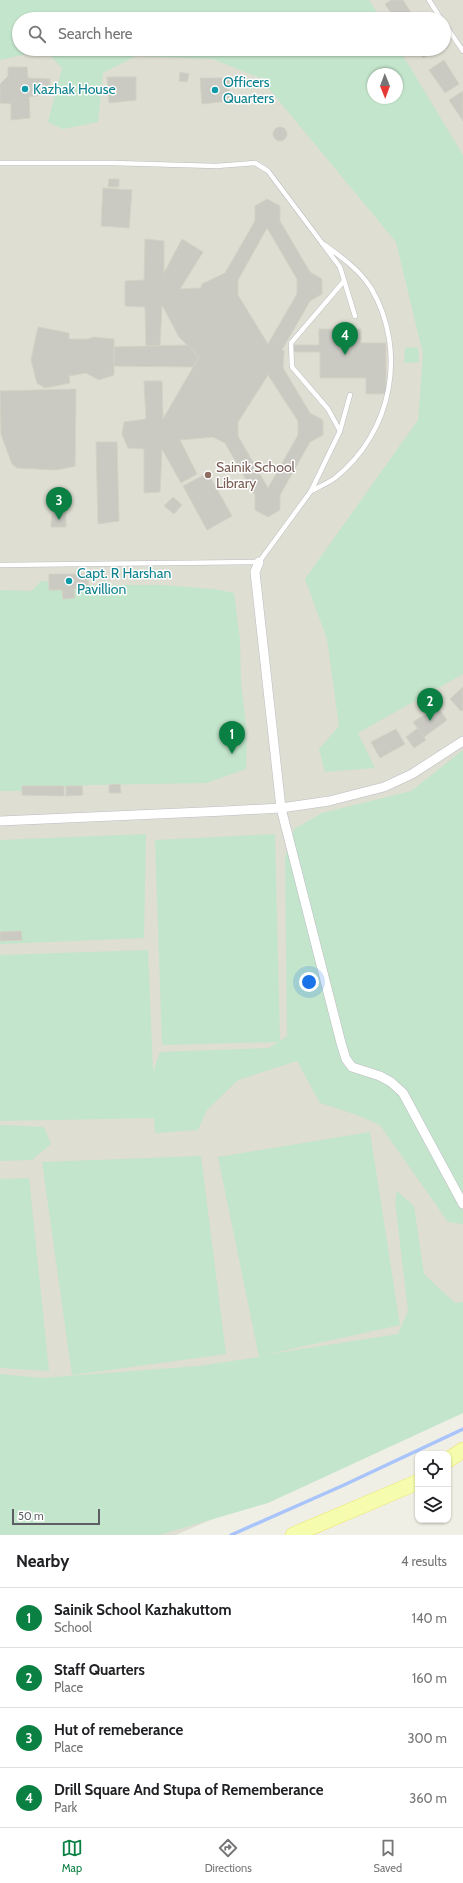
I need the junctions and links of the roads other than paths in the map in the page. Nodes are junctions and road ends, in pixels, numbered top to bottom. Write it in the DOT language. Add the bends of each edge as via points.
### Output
graph roads {
  1 [pos="429,0"];
  2 [pos="437,12"];
  3 [pos="451,33"];
  4 [pos="463,51"];
  5 [pos="0,163"];
  6 [pos="322,243"];
  7 [pos="344,281"];
  8 [pos="355,316"];
  9 [pos="350,395"];
  10 [pos="340,431"];
  11 [pos="311,491"];
  12 [pos="260,562"];
  13 [pos="0,564"];
  14 [pos="463,741"];
  15 [pos="281,808"];
  16 [pos="0,821"];
  17 [pos="463,1204"];
  18 [pos="463,1450"];
  19 [pos="451,1458"];
  20 [pos="463,1459"];
  21 [pos="451,1466"];
  22 [pos="415,1477"];
  23 [pos="415,1483"];
  24 [pos="372,1501"];
  25 [pos="293,1535"];
  1 -- 2 [label="lane"];
  3 -- 4 [label="lane"];
  5 -- 6 [label="lane" via="216,166 255,163 268,171"];
  6 -- 7 [label="lane" via="340,267"];
  6 -- 11 [label="lane" via="357,270 371,288 383,313 392,361 389,391 381,417 368,440 353,461 334,479"];
  7 -- 8 [label="lane"];
  7 -- 10 [label="lane" via="292,343 292,367 328,409"];
  9 -- 10 [label="lane"];
  10 -- 11 [label="lane"];
  11 -- 12 [label="lane"];
  12 -- 13 [label="lane"];
  12 -- 15 [label="street" via="255,572"];
  14 -- 15 [label="street" via="412,774 384,787"];
  15 -- 16 [label="street"];
  15 -- 17 [label="street" via="346,1059 352,1067 380,1076 403,1093"];
  18 -- 19 [label="main road"];
  20 -- 21 [label="main road"];
  22 -- 24 [label="main road"];
  23 -- 24 [label="main road"];
  24 -- 25 [label="main road"];
}
